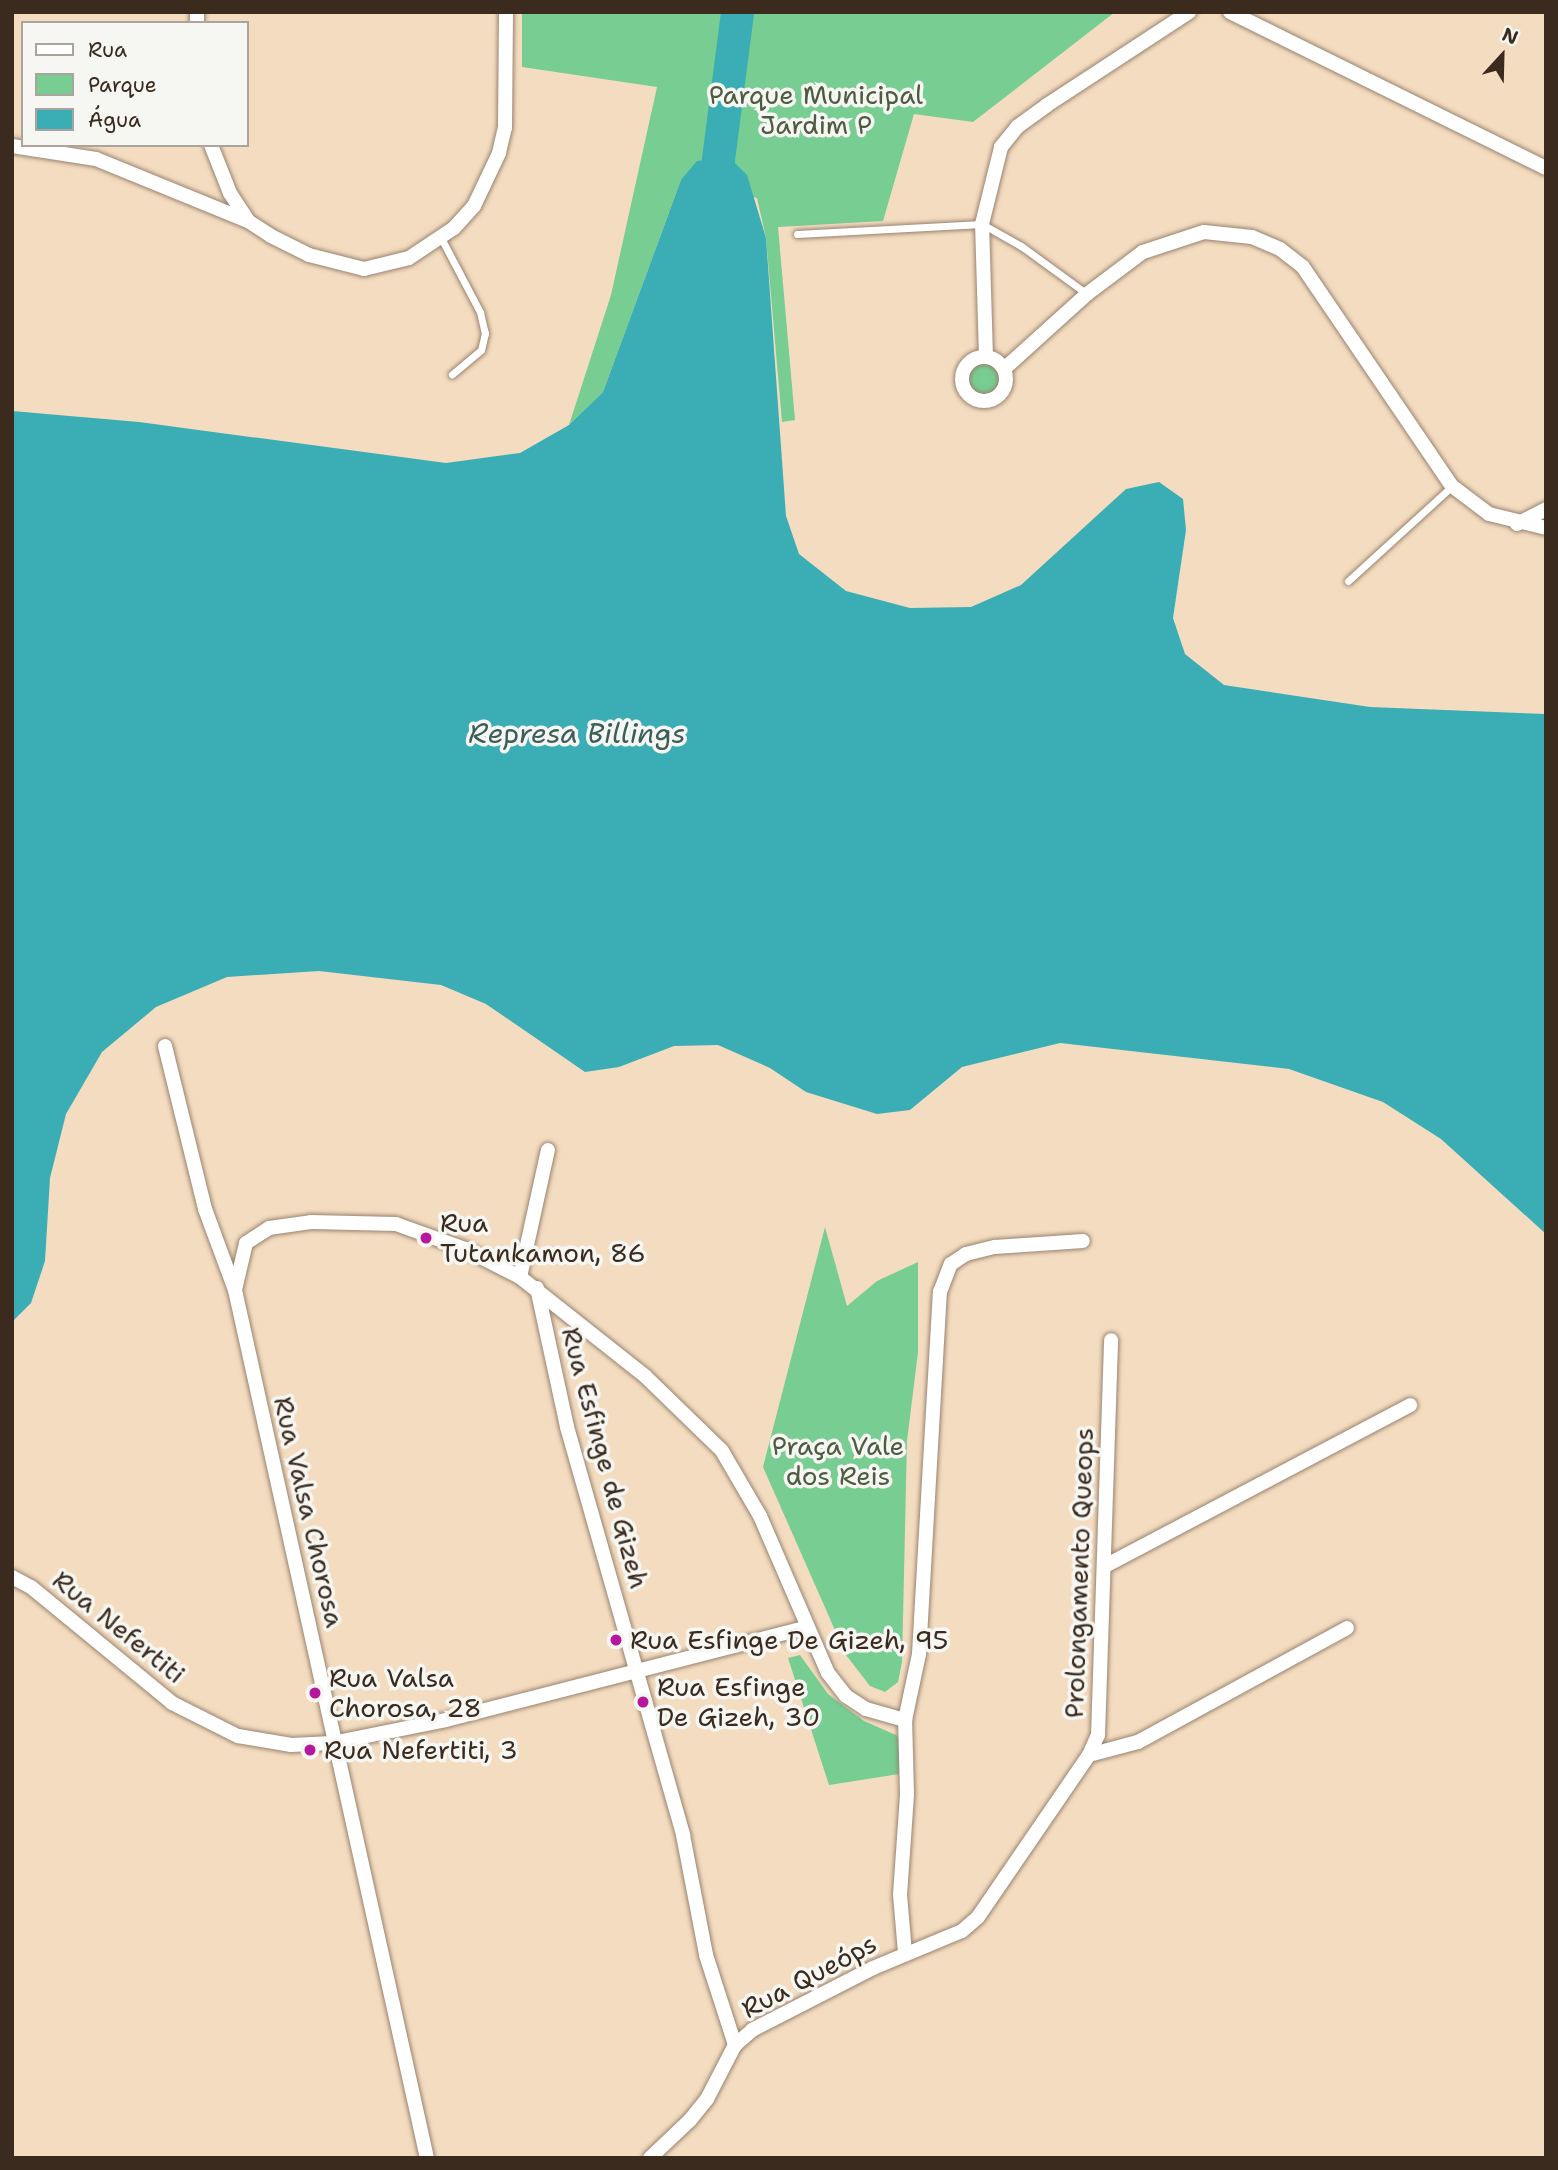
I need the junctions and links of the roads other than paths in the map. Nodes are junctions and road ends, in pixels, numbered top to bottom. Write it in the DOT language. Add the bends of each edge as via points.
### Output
graph roads {
  1 [pos="506,12"];
  2 [pos="1189,12"];
  3 [pos="1230,12"];
  4 [pos="12,146"];
  5 [pos="212,147"];
  6 [pos="1546,168"];
  7 [pos="248,221"];
  8 [pos="982,224"];
  9 [pos="797,234"];
  10 [pos="441,238"];
  11 [pos="1087,294"];
  12 [pos="986,357"];
  13 [pos="1004,369"];
  14 [pos="452,374"];
  15 [pos="1452,486"];
  16 [pos="1546,509"];
  17 [pos="1517,524"];
  18 [pos="1546,528"];
  19 [pos="1348,581"];
  20 [pos="165,1046"];
  21 [pos="548,1150"];
  22 [pos="1083,1241"];
  23 [pos="520,1277"];
  24 [pos="537,1288"];
  25 [pos="235,1290"];
  26 [pos="1111,1340"];
  27 [pos="1410,1405"];
  28 [pos="1105,1566"];
  29 [pos="12,1577"];
  30 [pos="805,1628"];
  31 [pos="1347,1629"];
  32 [pos="636,1672"];
  33 [pos="905,1720"];
  34 [pos="332,1743"];
  35 [pos="1089,1755"];
  36 [pos="962,1931"];
  37 [pos="905,1954"];
  38 [pos="735,2045"];
  39 [pos="427,2158"];
  40 [pos="650,2158"];
  1 -- 10 [label="street" via="505,128 499,153 474,206"];
  2 -- 8 [label="street" via="1017,127 998,156"];
  3 -- 6 [label="street"];
  4 -- 7 [label="street" via="96,159"];
  5 -- 7 [label="street" via="230,193"];
  7 -- 10 [label="street" via="309,255 364,269 409,258"];
  8 -- 9 [label="lane"];
  8 -- 11 [label="lane"];
  8 -- 12 [label="street"];
  10 -- 14 [label="lane" via="481,312 485,333 481,350"];
  11 -- 13 [label="street"];
  11 -- 15 [label="street" via="1143,252 1188,234 1230,233 1280,248 1303,267"];
  12 -- 13 [label="street"];
  12 -- 13 [label="street" via="971,360 963,372 963,387 972,398 986,402 999,396 1007,383"];
  15 -- 17 [label="street" via="1489,514"];
  15 -- 19 [label="lane"];
  16 -- 17 [label="street"];
  17 -- 18 [label="street"];
  20 -- 25 [label="street, Rua Valsa Chorosa" via="205,1209"];
  21 -- 23 [label="street"];
  22 -- 33 [label="street" via="995,1247 957,1258 947,1272 936,1323 919,1654"];
  23 -- 24 [label="street"];
  23 -- 25 [label="street" via="465,1249 396,1224 312,1222 269,1228 246,1243"];
  24 -- 30 [label="street" via="645,1376 736,1468"];
  24 -- 32 [label="street, Rua Esfinge de Gizeh" via="567,1427"];
  25 -- 34 [label="street, Rua Valsa Chorosa"];
  26 -- 28 [label="street, Prolongamento Queops"];
  27 -- 28 [label="street"];
  28 -- 35 [label="street, Prolongamento Queops" via="1098,1735"];
  29 -- 34 [label="street, Rua Nefertiti" via="31,1587 172,1703 260,1742"];
  30 -- 32 [label="street, Rua Nefertiti"];
  30 -- 33 [label="street" via="828,1674 846,1696 882,1715"];
  31 -- 35 [label="street" via="1138,1742"];
  32 -- 34 [label="street, Rua Nefertiti" via="446,1720"];
  32 -- 38 [label="street, Rua Esfinge de Gizeh" via="682,1835 710,1968"];
  33 -- 37 [label="street" via="907,1794 900,1895"];
  34 -- 39 [label="street, Rua Valsa Chorosa"];
  35 -- 36 [label="street, Prolongamento Queops" via="988,1906"];
  36 -- 37 [label="street, Rua Queóps"];
  37 -- 38 [label="street, Rua Queóps" via="783,2012"];
  38 -- 40 [label="street, Rua Queóps" via="707,2099"];
}
